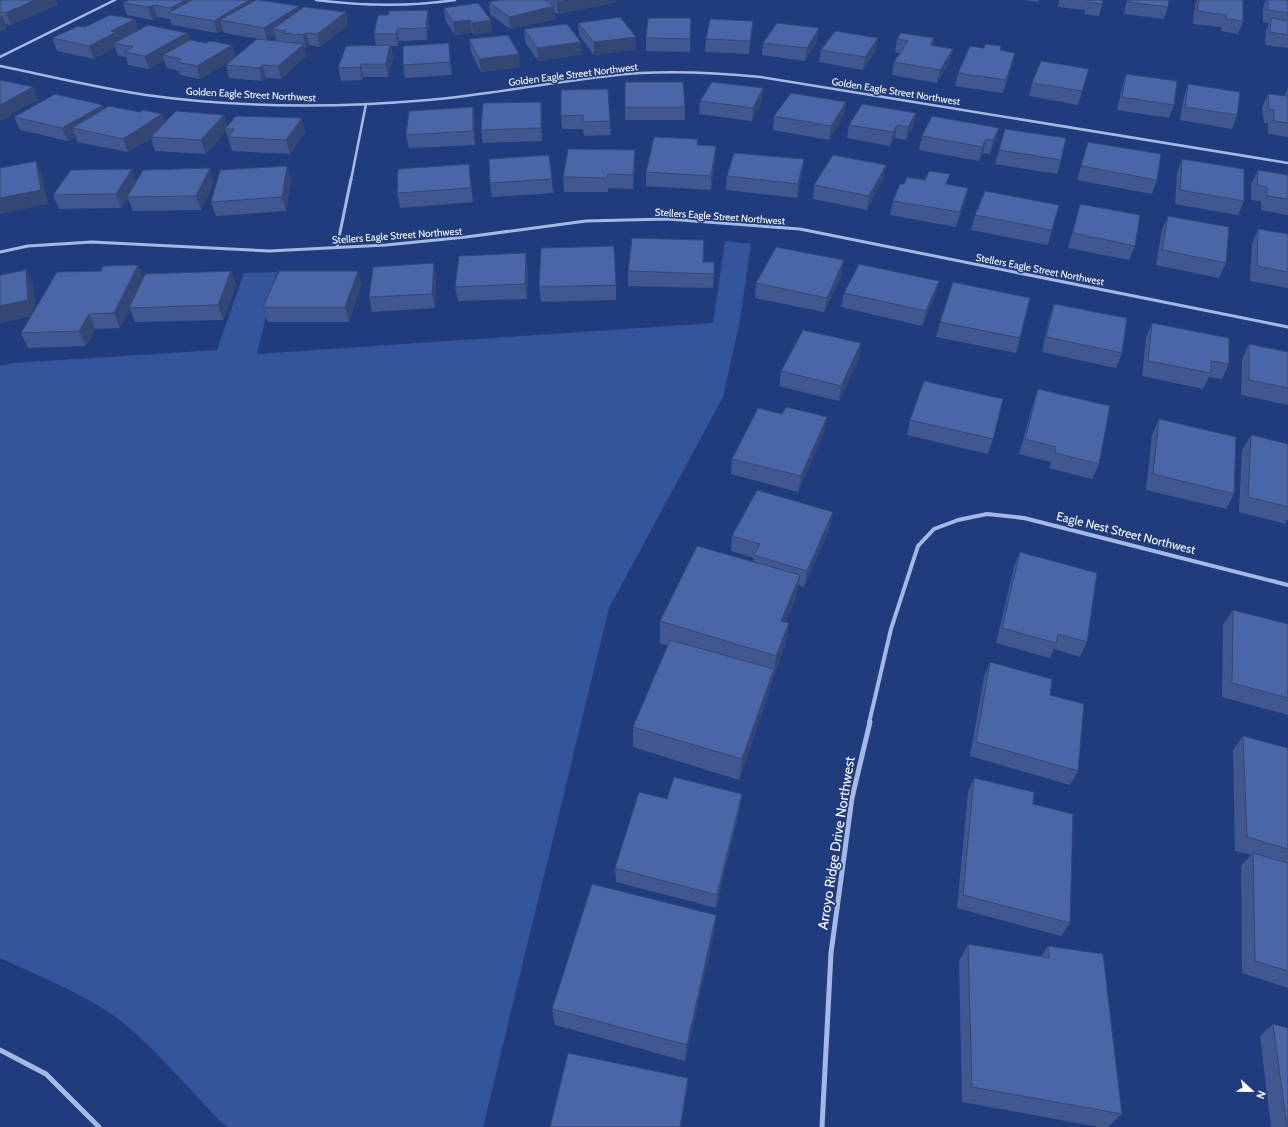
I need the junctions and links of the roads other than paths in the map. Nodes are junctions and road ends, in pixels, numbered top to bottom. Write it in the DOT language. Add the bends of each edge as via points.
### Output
graph roads {
  1 [pos="115,0"];
  2 [pos="316,0"];
  3 [pos="455,0"];
  4 [pos="0,57"];
  5 [pos="0,66"];
  6 [pos="366,104"];
  7 [pos="1288,163"];
  8 [pos="337,247"];
  9 [pos="0,252"];
  10 [pos="1288,327"];
  11 [pos="958,520"];
  12 [pos="1288,585"];
  13 [pos="0,1050"];
  14 [pos="99,1127"];
  15 [pos="822,1127"];
  1 -- 4 [label="street"];
  2 -- 3 [label="street" via="349,4 403,5"];
  5 -- 6 [label="street, Golden Eagle Street Northwest" via="145,95 201,101 274,105"];
  6 -- 7 [label="street, Golden Eagle Street Northwest" via="430,100 624,74 728,74"];
  6 -- 8 [label="street"];
  8 -- 9 [label="street, Stellers Eagle Street Northwest" via="269,251 92,242 28,246"];
  8 -- 10 [label="street, Stellers Eagle Street Northwest" via="466,237 586,221 667,219 736,223 800,229"];
  11 -- 12 [label="street, Eagle Nest Street Northwest" via="987,514 1024,518"];
  11 -- 15 [label="street, Arroyo Ridge Drive Northwest" via="934,528 918,546 891,629 854,790 831,953"];
  13 -- 14 [label="street" via="46,1074"];
}
